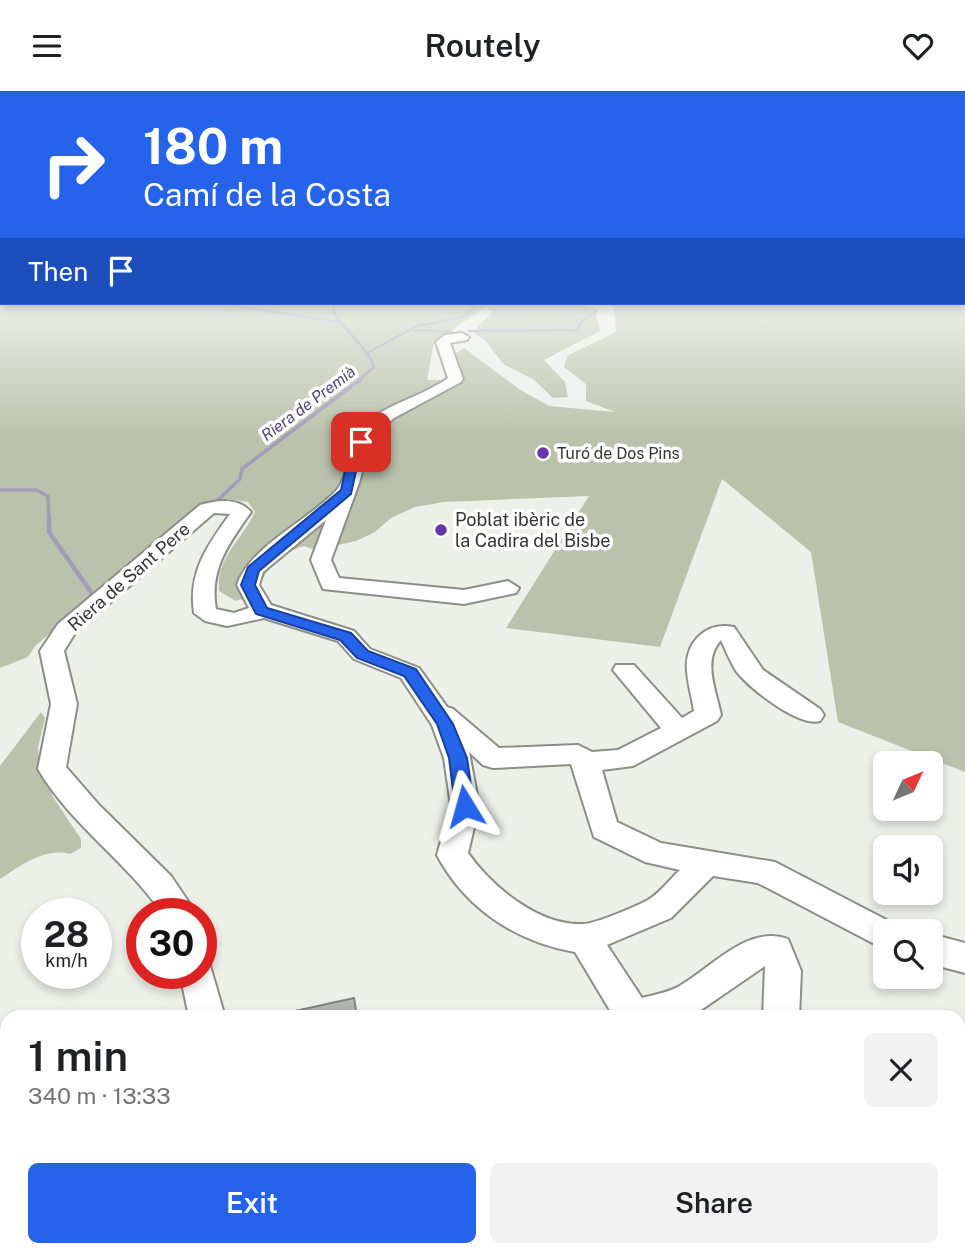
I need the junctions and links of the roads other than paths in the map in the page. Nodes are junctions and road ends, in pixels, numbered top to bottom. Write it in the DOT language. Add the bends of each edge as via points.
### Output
graph roads {
  1 [pos="462,337"];
  2 [pos="347,491"];
  3 [pos="508,588"];
  4 [pos="262,611"];
  5 [pos="625,670"];
  6 [pos="433,706"];
  7 [pos="811,715"];
  8 [pos="678,731"];
  9 [pos="586,762"];
  10 [pos="707,863"];
  11 [pos="169,898"];
  12 [pos="873,929"];
  13 [pos="584,939"];
  14 [pos="943,952"];
  15 [pos="965,958"];
  16 [pos="201,989"];
  17 [pos="205,1010"];
  18 [pos="630,1010"];
  19 [pos="657,1010"];
  20 [pos="782,1010"];
  1 -- 2 [label="street" via="443,342 456,379 368,431 354,453"];
  2 -- 3 [label="street" via="321,560 331,584 464,597"];
  2 -- 4 [label="street" via="253,569 248,585"];
  4 -- 6 [label="street" via="346,636 362,655 410,673"];
  4 -- 11 [label="street, Riera de Sant Pere" via="225,621 205,613 201,593 204,567 241,512 219,505 206,509 66,629 52,651 64,704 52,769"];
  5 -- 8 [label="street"];
  6 -- 9 [label="street" via="493,758 578,754"];
  6 -- 13 [label="street" via="458,758 465,806 452,855 470,881 509,915 560,935"];
  7 -- 8 [label="street" via="761,682 726,632 714,634 699,650 708,715"];
  8 -- 9 [label="street" via="623,759"];
  9 -- 10 [label="street" via="604,829 656,854"];
  10 -- 12 [label="street" via="765,871"];
  10 -- 13 [label="street" via="660,909"];
  13 -- 18 [label="street"];
  14 -- 15 [label="street"];
  16 -- 17 [label="street"];
  19 -- 20 [label="street" via="686,1001 752,955 776,949 785,971"];
}
